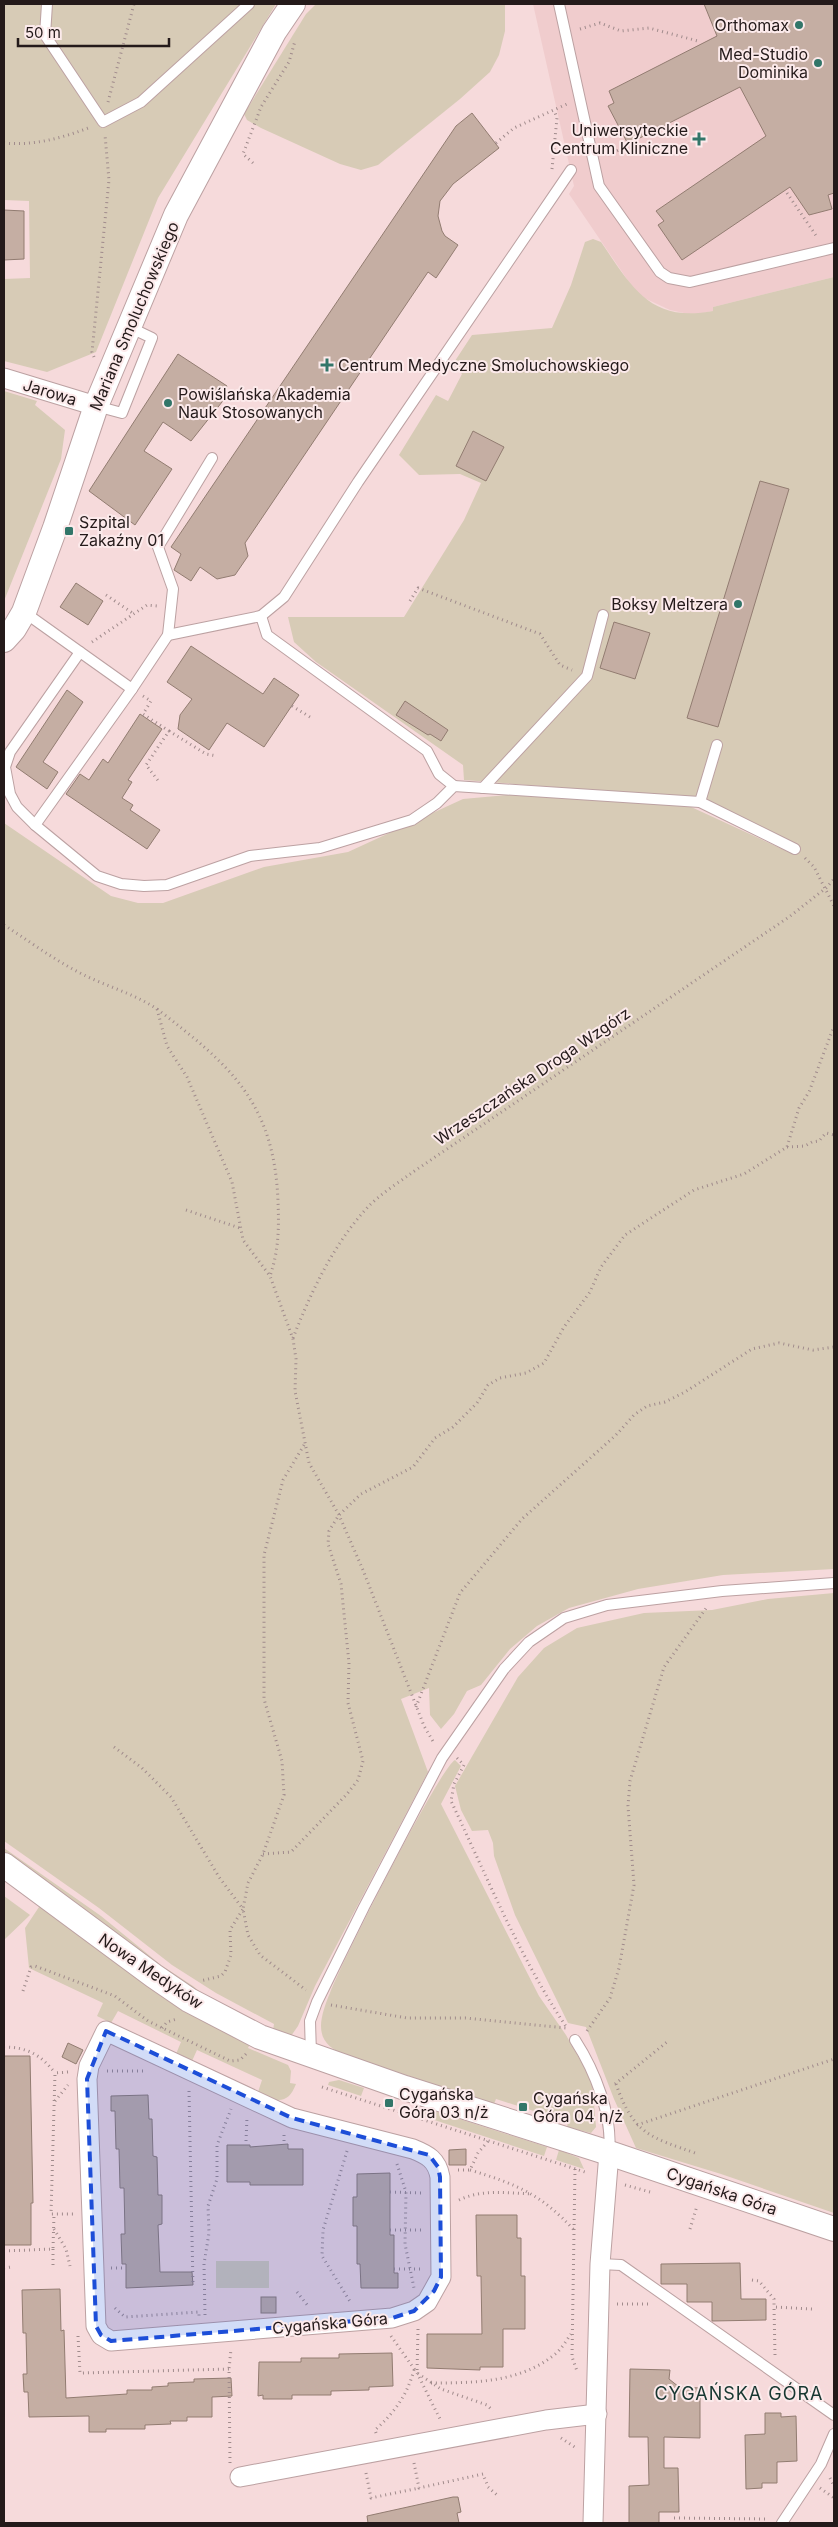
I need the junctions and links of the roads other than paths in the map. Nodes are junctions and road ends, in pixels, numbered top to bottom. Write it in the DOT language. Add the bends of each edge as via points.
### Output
graph roads {
  1 [pos="47,4"];
  2 [pos="249,4"];
  3 [pos="293,4"];
  4 [pos="559,4"];
  5 [pos="571,170"];
  6 [pos="834,248"];
  7 [pos="4,378"];
  8 [pos="96,406"];
  9 [pos="212,458"];
  10 [pos="24,612"];
  11 [pos="603,615"];
  12 [pos="261,616"];
  13 [pos="168,635"];
  14 [pos="4,640"];
  15 [pos="80,652"];
  16 [pos="132,689"];
  17 [pos="717,745"];
  18 [pos="454,786"];
  19 [pos="483,788"];
  20 [pos="700,802"];
  21 [pos="35,825"];
  22 [pos="795,849"];
  23 [pos="834,1583"];
  24 [pos="4,1865"];
  25 [pos="575,2040"];
  26 [pos="311,2056"];
  27 [pos="609,2153"];
  28 [pos="834,2229"];
  29 [pos="600,2264"];
  30 [pos="232,2332"];
  31 [pos="597,2414"];
  32 [pos="834,2415"];
  33 [pos="834,2434"];
  34 [pos="235,2474"];
  35 [pos="783,2522"];
  36 [pos="593,2523"];
  1 -- 2 [label="lane" via="45,35 103,122 141,102"];
  3 -- 8 [label="street, Mariana Smoluchowskiego" via="274,32 176,215"];
  4 -- 6 [label="lane" via="599,186 660,272 669,278 690,282"];
  5 -- 12 [label="lane" via="358,482 284,597"];
  7 -- 8 [label="street, Jarowa"];
  8 -- 10 [label="street, Mariana Smoluchowskiego"];
  9 -- 13 [label="lane" via="158,547 173,589"];
  10 -- 14 [label="street, Mariana Smoluchowskiego"];
  10 -- 15 [label="lane"];
  11 -- 19 [label="lane" via="586,676"];
  12 -- 13 [label="lane"];
  12 -- 18 [label="lane" via="267,635 427,751 439,774"];
  13 -- 16 [label="lane"];
  15 -- 16 [label="lane"];
  15 -- 21 [label="lane" via="10,752 5,767 10,794 17,807"];
  16 -- 21 [label="lane"];
  17 -- 20 [label="lane"];
  18 -- 19 [label="lane"];
  18 -- 21 [label="lane" via="437,803 412,820 320,848 250,856 167,885 121,884 97,876"];
  19 -- 20 [label="lane"];
  20 -- 22 [label="lane"];
  23 -- 26 [label="lane" via="722,1591 607,1605 564,1618 529,1642 504,1669 442,1758 317,2002 310,2020"];
  24 -- 26 [label="street, Nowa Medyków" via="189,2000 248,2032"];
  25 -- 27 [label="lane" via="596,2080 610,2137"];
  26 -- 27 [label="street, Cygańska Góra"];
  27 -- 28 [label="street, Cygańska Góra"];
  27 -- 29 [label="street"];
  29 -- 31 [label="street"];
  29 -- 32 [label="lane" via="621,2265"];
  30 -- 30 [label="street, Cygańska Góra" via="111,2340 101,2335 96,2326 87,2072 106,2031 292,2118 413,2149 429,2155 438,2167 441,2277 427,2302 392,2318"];
  31 -- 34 [label="street"];
  31 -- 36 [label="street"];
  33 -- 35 [label="lane" via="820,2464"];
}
